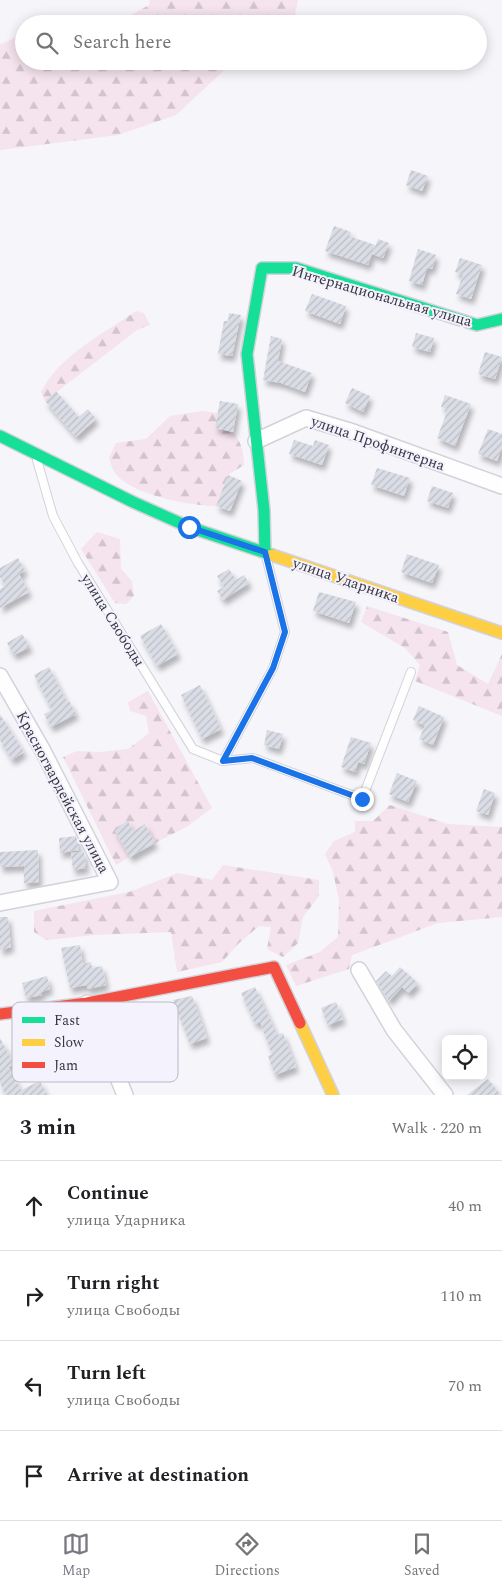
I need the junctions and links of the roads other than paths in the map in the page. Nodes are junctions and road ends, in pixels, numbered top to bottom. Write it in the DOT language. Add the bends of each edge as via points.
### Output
graph roads {
  1 [pos="502,319"];
  2 [pos="0,436"];
  3 [pos="256,441"];
  4 [pos="35,454"];
  5 [pos="502,486"];
  6 [pos="265,552"];
  7 [pos="502,633"];
  8 [pos="411,672"];
  9 [pos="0,676"];
  10 [pos="223,761"];
  11 [pos="0,903"];
  12 [pos="360,970"];
  13 [pos="92,1002"];
  14 [pos="120,1082"];
  15 [pos="125,1095"];
  16 [pos="333,1095"];
  17 [pos="446,1095"];
  1 -- 3 [label="street, Интернациональная улица" via="477,325 296,268 262,268 247,354"];
  2 -- 4 [label="street, улица Ударника"];
  3 -- 5 [label="street, улица Профинтерна" via="306,418"];
  3 -- 6 [label="street"];
  4 -- 6 [label="street, улица Ударника" via="189,527"];
  4 -- 10 [label="lane, улица Свободы" via="53,516 78,563 193,749"];
  6 -- 7 [label="street, улица Ударника"];
  6 -- 10 [label="lane" via="285,632 273,668"];
  8 -- 10 [label="lane, улица Свободы" via="362,799 252,758"];
  9 -- 11 [label="street, Красногвардейская улица" via="43,751 110,882"];
  12 -- 17 [label="street" via="394,1030"];
  13 -- 16 [label="street" via="274,967"];
  14 -- 15 [label="street"];
}
